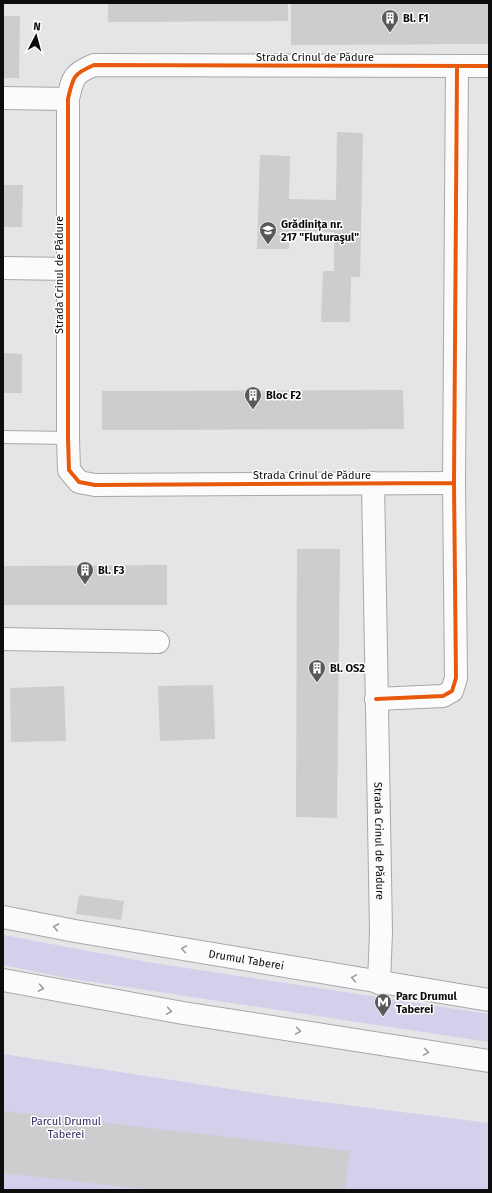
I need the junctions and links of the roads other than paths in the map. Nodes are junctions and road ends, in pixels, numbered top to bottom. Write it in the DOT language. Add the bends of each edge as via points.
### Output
graph roads {
  1 [pos="457,66"];
  2 [pos="489,66"];
  3 [pos="3,98"];
  4 [pos="68,99"];
  5 [pos="3,268"];
  6 [pos="68,269"];
  7 [pos="3,437"];
  8 [pos="68,438"];
  9 [pos="373,483"];
  10 [pos="454,483"];
  11 [pos="3,639"];
  12 [pos="158,642"];
  13 [pos="376,699"];
  14 [pos="3,917"];
  15 [pos="3,980"];
  16 [pos="379,983"];
  17 [pos="489,1000"];
  18 [pos="489,1061"];
  1 -- 2 [label="street, Strada Crinul de Pădure"];
  1 -- 4 [label="street, Strada Crinul de Pădure" via="94,65 80,71 72,80"];
  1 -- 10 [label="street"];
  3 -- 4 [label="street"];
  4 -- 6 [label="street, Strada Crinul de Pădure"];
  5 -- 6 [label="street, Strada Crinul de Pădure"];
  6 -- 8 [label="street, Strada Crinul de Pădure"];
  7 -- 8 [label="lane"];
  8 -- 9 [label="street, Strada Crinul de Pădure" via="69,470 79,482 95,485"];
  9 -- 10 [label="street, Strada Crinul de Pădure"];
  9 -- 13 [label="street, Strada Crinul de Pădure"];
  10 -- 13 [label="street" via="456,678 452,691 443,696"];
  11 -- 12 [label="street"];
  13 -- 16 [label="street, Strada Crinul de Pădure" via="381,932"];
  16 -- 14 [label="street, Drumul Taberei, one-way"];
  15 -- 18 [label="street, one-way" via="183,1013"];
  16 -- 17 [label="street, Drumul Taberei"];
}
